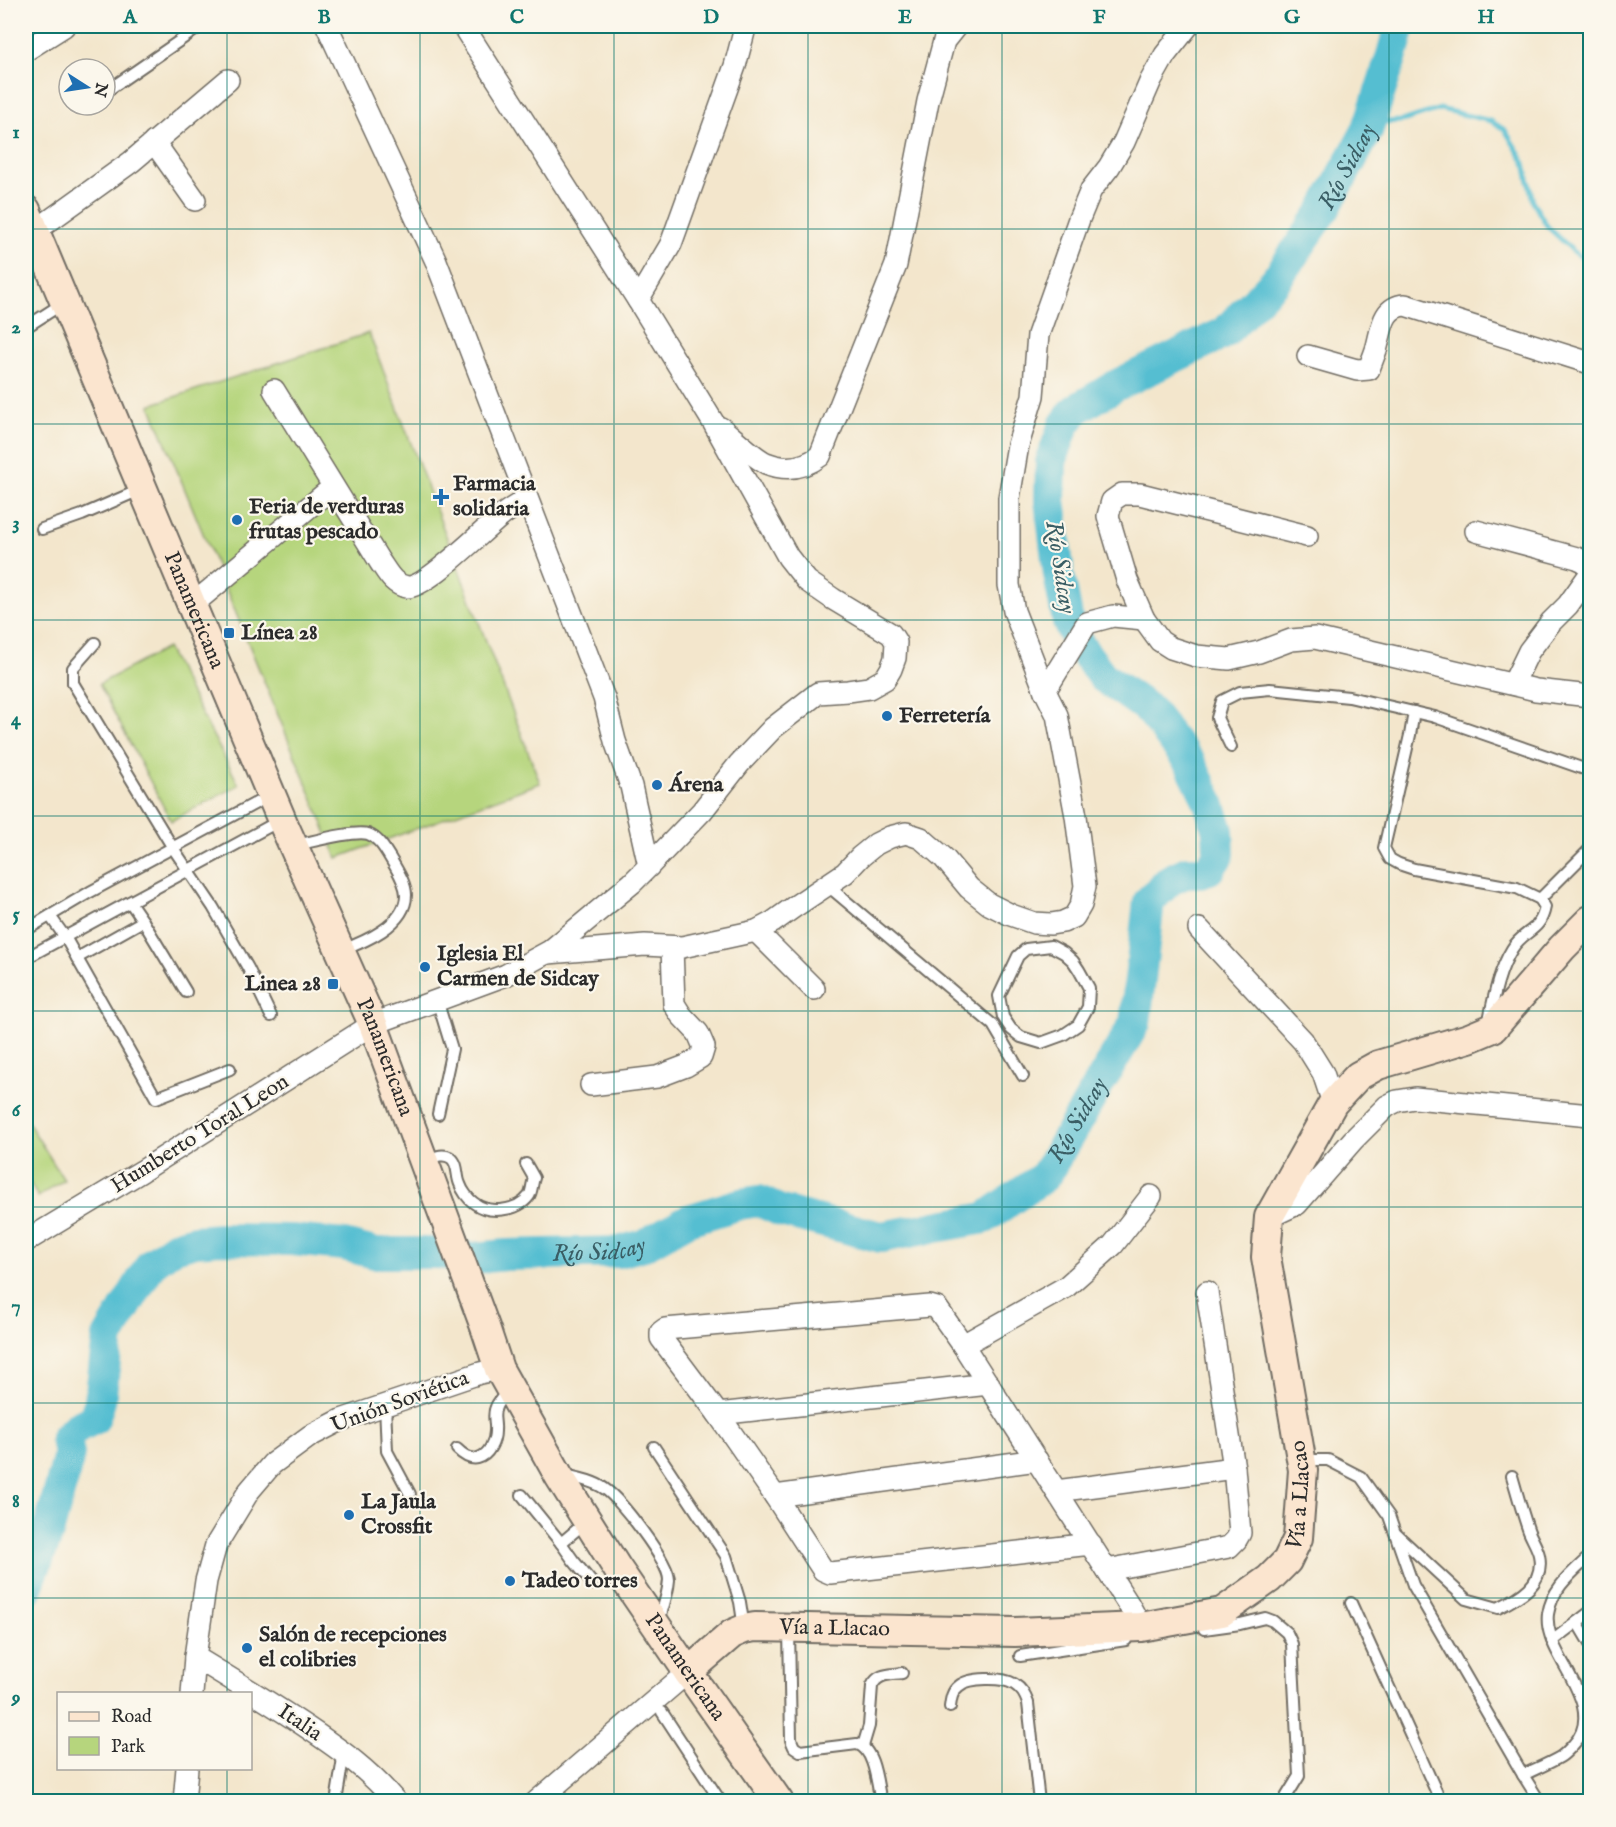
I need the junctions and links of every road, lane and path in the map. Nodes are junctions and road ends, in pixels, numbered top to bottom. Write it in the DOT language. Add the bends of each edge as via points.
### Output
graph roads {
  1 [pos="64,26"];
  2 [pos="201,26"];
  3 [pos="327,26"];
  4 [pos="463,26"];
  5 [pos="743,26"];
  6 [pos="956,26"];
  7 [pos="1188,26"];
  8 [pos="26,50"];
  9 [pos="228,80"];
  10 [pos="117,84"];
  11 [pos="154,141"];
  12 [pos="195,200"];
  13 [pos="30,220"];
  14 [pos="638,300"];
  15 [pos="65,302"];
  16 [pos="26,327"];
  17 [pos="1308,356"];
  18 [pos="1590,363"];
  19 [pos="274,390"];
  20 [pos="712,422"];
  21 [pos="333,487"];
  22 [pos="143,489"];
  23 [pos="527,499"];
  24 [pos="42,529"];
  25 [pos="1476,531"];
  26 [pos="1307,536"];
  27 [pos="1590,574"];
  28 [pos="192,605"];
  29 [pos="1144,619"];
  30 [pos="95,643"];
  31 [pos="1513,684"];
  32 [pos="1045,692"];
  33 [pos="1590,696"];
  34 [pos="1414,712"];
  35 [pos="1231,747"];
  36 [pos="1590,771"];
  37 [pos="276,807"];
  38 [pos="293,846"];
  39 [pos="173,848"];
  40 [pos="1590,849"];
  41 [pos="649,866"];
  42 [pos="187,871"];
  43 [pos="824,886"];
  44 [pos="1540,899"];
  45 [pos="130,902"];
  46 [pos="50,915"];
  47 [pos="142,921"];
  48 [pos="1051,924"];
  49 [pos="1588,928"];
  50 [pos="1199,929"];
  51 [pos="26,930"];
  52 [pos="756,931"];
  53 [pos="65,937"];
  54 [pos="672,946"];
  55 [pos="1051,946"];
  56 [pos="340,951"];
  57 [pos="546,953"];
  58 [pos="26,958"];
  59 [pos="77,958"];
  60 [pos="814,989"];
  61 [pos="186,992"];
  62 [pos="437,1000"];
  63 [pos="271,1016"];
  64 [pos="373,1024"];
  65 [pos="1486,1032"];
  66 [pos="230,1069"];
  67 [pos="1023,1076"];
  68 [pos="591,1085"];
  69 [pos="1333,1103"];
  70 [pos="438,1114"];
  71 [pos="1590,1115"];
  72 [pos="526,1164"];
  73 [pos="429,1173"];
  74 [pos="1151,1196"];
  75 [pos="1269,1217"];
  76 [pos="26,1241"];
  77 [pos="1207,1292"];
  78 [pos="963,1345"];
  79 [pos="505,1379"];
  80 [pos="989,1384"];
  81 [pos="385,1405"];
  82 [pos="718,1414"];
  83 [pos="654,1447"];
  84 [pos="457,1449"];
  85 [pos="1037,1460"];
  86 [pos="1302,1460"];
  87 [pos="1234,1468"];
  88 [pos="559,1476"];
  89 [pos="1512,1476"];
  90 [pos="1056,1491"];
  91 [pos="410,1494"];
  92 [pos="522,1495"];
  93 [pos="775,1496"];
  94 [pos="588,1521"];
  95 [pos="1395,1533"];
  96 [pos="561,1544"];
  97 [pos="1091,1544"];
  98 [pos="1590,1556"];
  99 [pos="1107,1570"];
  100 [pos="593,1584"];
  101 [pos="1351,1603"];
  102 [pos="1590,1612"];
  103 [pos="1578,1622"];
  104 [pos="657,1627"];
  105 [pos="789,1628"];
  106 [pos="744,1629"];
  107 [pos="1194,1631"];
  108 [pos="1138,1633"];
  109 [pos="1552,1641"];
  110 [pos="1590,1644"];
  111 [pos="1020,1656"];
  112 [pos="195,1657"];
  113 [pos="688,1672"];
  114 [pos="902,1673"];
  115 [pos="192,1692"];
  116 [pos="950,1707"];
  117 [pos="1588,1708"];
  118 [pos="662,1712"];
  119 [pos="863,1746"];
  120 [pos="344,1752"];
  121 [pos="187,1770"];
  122 [pos="1523,1775"];
  123 [pos="184,1802"];
  124 [pos="336,1802"];
  125 [pos="396,1802"];
  126 [pos="536,1802"];
  127 [pos="721,1802"];
  128 [pos="779,1802"];
  129 [pos="881,1802"];
  130 [pos="1039,1802"];
  131 [pos="1283,1802"];
  132 [pos="1441,1802"];
  133 [pos="1540,1802"];
  1 -- 8 [label="street"];
  2 -- 10 [label="lane"];
  3 -- 23 [label="street" via="436,261"];
  4 -- 14 [label="street"];
  5 -- 14 [label="street" via="735,66 671,244"];
  6 -- 20 [label="street" via="944,41 928,101 896,265 820,456 810,464 794,468 765,463"];
  7 -- 32 [label="street" via="1160,63 1124,142 1091,190 1038,335 1033,396 1018,444 1009,498 1008,567 1014,611"];
  9 -- 11 [label="street"];
  11 -- 12 [label="street"];
  11 -- 13 [label="street" via="130,162"];
  13 -- 15 [label="main road, Panamericana"];
  14 -- 20 [label="street"];
  15 -- 16 [label="lane"];
  15 -- 22 [label="main road, Panamericana"];
  17 -- 18 [label="street" via="1358,370 1369,369 1385,317 1393,308 1406,305"];
  19 -- 21 [label="street"];
  20 -- 41 [label="street" via="788,557 807,581 891,634 896,642 895,658 885,679 878,684 818,693 773,728"];
  21 -- 23 [label="street" via="394,581 410,587 436,572 501,515"];
  21 -- 28 [label="street"];
  22 -- 24 [label="lane"];
  22 -- 28 [label="main road, Panamericana"];
  23 -- 41 [label="street" via="604,698 631,786"];
  25 -- 27 [label="street" via="1577,558 1588,563"];
  26 -- 29 [label="street" via="1140,494 1122,494 1112,501 1108,516 1127,580"];
  27 -- 31 [label="street" via="1529,651"];
  28 -- 37 [label="main road, Panamericana"];
  29 -- 31 [label="street" via="1160,641 1196,656 1228,659 1291,640 1315,638"];
  29 -- 32 [label="street" via="1113,616 1087,623"];
  30 -- 39 [label="lane" via="73,668 73,683"];
  31 -- 33 [label="street"];
  32 -- 48 [label="street" via="1057,715 1085,886 1074,917"];
  34 -- 35 [label="lane" via="1349,697 1270,689 1240,692 1222,701 1217,718"];
  34 -- 36 [label="lane"];
  34 -- 44 [label="lane" via="1384,848 1390,859 1414,869 1517,888"];
  37 -- 38 [label="main road, Panamericana"];
  37 -- 39 [label="lane"];
  37 -- 42 [label="lane"];
  38 -- 56 [label="main road, Panamericana"];
  38 -- 56 [label="lane" via="368,834 385,849 400,875 406,893 404,908 395,921 366,941"];
  39 -- 42 [label="lane"];
  39 -- 46 [label="lane"];
  40 -- 44 [label="lane"];
  41 -- 57 [label="street"];
  42 -- 45 [label="lane"];
  42 -- 63 [label="lane" via="213,907"];
  43 -- 48 [label="street" via="845,873 876,844 906,833 921,838 989,904 1034,923"];
  43 -- 52 [label="street"];
  43 -- 67 [label="lane" via="993,1025"];
  44 -- 65 [label="lane" via="1545,907 1543,916 1511,950 1497,984"];
  45 -- 47 [label="lane"];
  45 -- 53 [label="lane"];
  46 -- 51 [label="lane"];
  46 -- 53 [label="lane"];
  47 -- 59 [label="lane"];
  47 -- 61 [label="lane"];
  48 -- 55 [label="lane"];
  49 -- 65 [label="main road, Vía a Llacao" via="1562,948"];
  50 -- 69 [label="street" via="1303,1041 1323,1073"];
  52 -- 54 [label="street"];
  52 -- 60 [label="street"];
  53 -- 58 [label="lane"];
  53 -- 59 [label="lane"];
  54 -- 57 [label="street"];
  54 -- 68 [label="street" via="674,1004 698,1033 704,1047 701,1057 657,1077"];
  55 -- 55 [label="lane" via="1064,953 1079,970 1089,988 1088,1007 1078,1025 1041,1043 1021,1037 1011,1029 999,996 1018,956 1026,949"];
  56 -- 64 [label="main road, Panamericana"];
  57 -- 62 [label="street, Humberto Toral Leon" via="506,975"];
  59 -- 66 [label="lane" via="156,1098"];
  62 -- 64 [label="street, Humberto Toral Leon"];
  62 -- 70 [label="lane" via="452,1049"];
  64 -- 73 [label="main road, Panamericana"];
  64 -- 76 [label="street, Humberto Toral Leon"];
  65 -- 69 [label="main road, Vía a Llacao" via="1378,1065 1359,1076"];
  69 -- 75 [label="main road, Vía a Llacao"];
  71 -- 75 [label="street" via="1415,1098 1397,1101 1353,1140 1297,1204"];
  72 -- 73 [label="lane" via="534,1178 529,1195 507,1209 483,1209 471,1201 449,1157 442,1155"];
  73 -- 79 [label="main road, Panamericana"];
  74 -- 78 [label="street" via="1113,1245 1066,1287"];
  75 -- 86 [label="main road, Vía a Llacao" via="1266,1257"];
  77 -- 87 [label="street"];
  78 -- 80 [label="street"];
  78 -- 82 [label="street" via="937,1308 930,1305 665,1329 661,1338"];
  79 -- 81 [label="street, Unión Soviética" via="480,1373"];
  79 -- 84 [label="lane" via="495,1407 496,1430 488,1451 473,1459"];
  79 -- 88 [label="main road, Panamericana"];
  80 -- 82 [label="street"];
  80 -- 85 [label="street"];
  81 -- 91 [label="lane" via="387,1451"];
  81 -- 112 [label="street, Unión Soviética" via="310,1436 272,1464 249,1491 216,1545 206,1581"];
  82 -- 93 [label="street"];
  83 -- 106 [label="lane" via="726,1556"];
  85 -- 90 [label="street"];
  85 -- 93 [label="street"];
  86 -- 95 [label="lane" via="1328,1460 1361,1477 1389,1516"];
  86 -- 108 [label="main road, Vía a Llacao" via="1298,1538 1287,1561 1269,1579 1222,1612"];
  87 -- 90 [label="street"];
  87 -- 99 [label="street" via="1240,1533 1229,1547"];
  88 -- 94 [label="main road, Panamericana"];
  88 -- 104 [label="lane" via="605,1489 629,1512 651,1542 669,1577"];
  89 -- 95 [label="lane" via="1540,1566 1537,1580 1520,1598 1498,1608 1466,1599"];
  90 -- 97 [label="street"];
  92 -- 96 [label="lane"];
  93 -- 97 [label="street" via="823,1570 830,1574"];
  94 -- 96 [label="lane"];
  94 -- 104 [label="main road, Panamericana"];
  95 -- 122 [label="lane" via="1413,1585"];
  96 -- 100 [label="lane"];
  97 -- 99 [label="street"];
  98 -- 109 [label="lane" via="1563,1581 1554,1598 1548,1616"];
  99 -- 108 [label="street" via="1129,1605"];
  101 -- 132 [label="lane"];
  102 -- 103 [label="lane"];
  103 -- 109 [label="lane"];
  103 -- 110 [label="lane"];
  104 -- 113 [label="main road, Panamericana"];
  105 -- 106 [label="main road, Vía a Llacao"];
  105 -- 108 [label="main road, Vía a Llacao"];
  105 -- 119 [label="lane" via="794,1747 800,1751"];
  106 -- 113 [label="main road" via="732,1634"];
  107 -- 131 [label="lane" via="1265,1618 1287,1633 1292,1644 1299,1776"];
  108 -- 111 [label="lane"];
  109 -- 117 [label="lane"];
  112 -- 115 [label="street, Unión Soviética"];
  112 -- 120 [label="street, Italia"];
  113 -- 126 [label="street"];
  113 -- 128 [label="main road, Panamericana"];
  114 -- 119 [label="lane" via="879,1676 872,1686"];
  116 -- 130 [label="lane" via="959,1685 978,1680 996,1678 1013,1682 1023,1691 1028,1703"];
  117 -- 122 [label="lane" via="1581,1737 1562,1756"];
  118 -- 127 [label="lane"];
  119 -- 129 [label="lane" via="871,1757"];
  120 -- 124 [label="lane"];
  120 -- 125 [label="street, Italia" via="377,1779"];
  121 -- 123 [label="street"];
  122 -- 133 [label="lane"];
}
